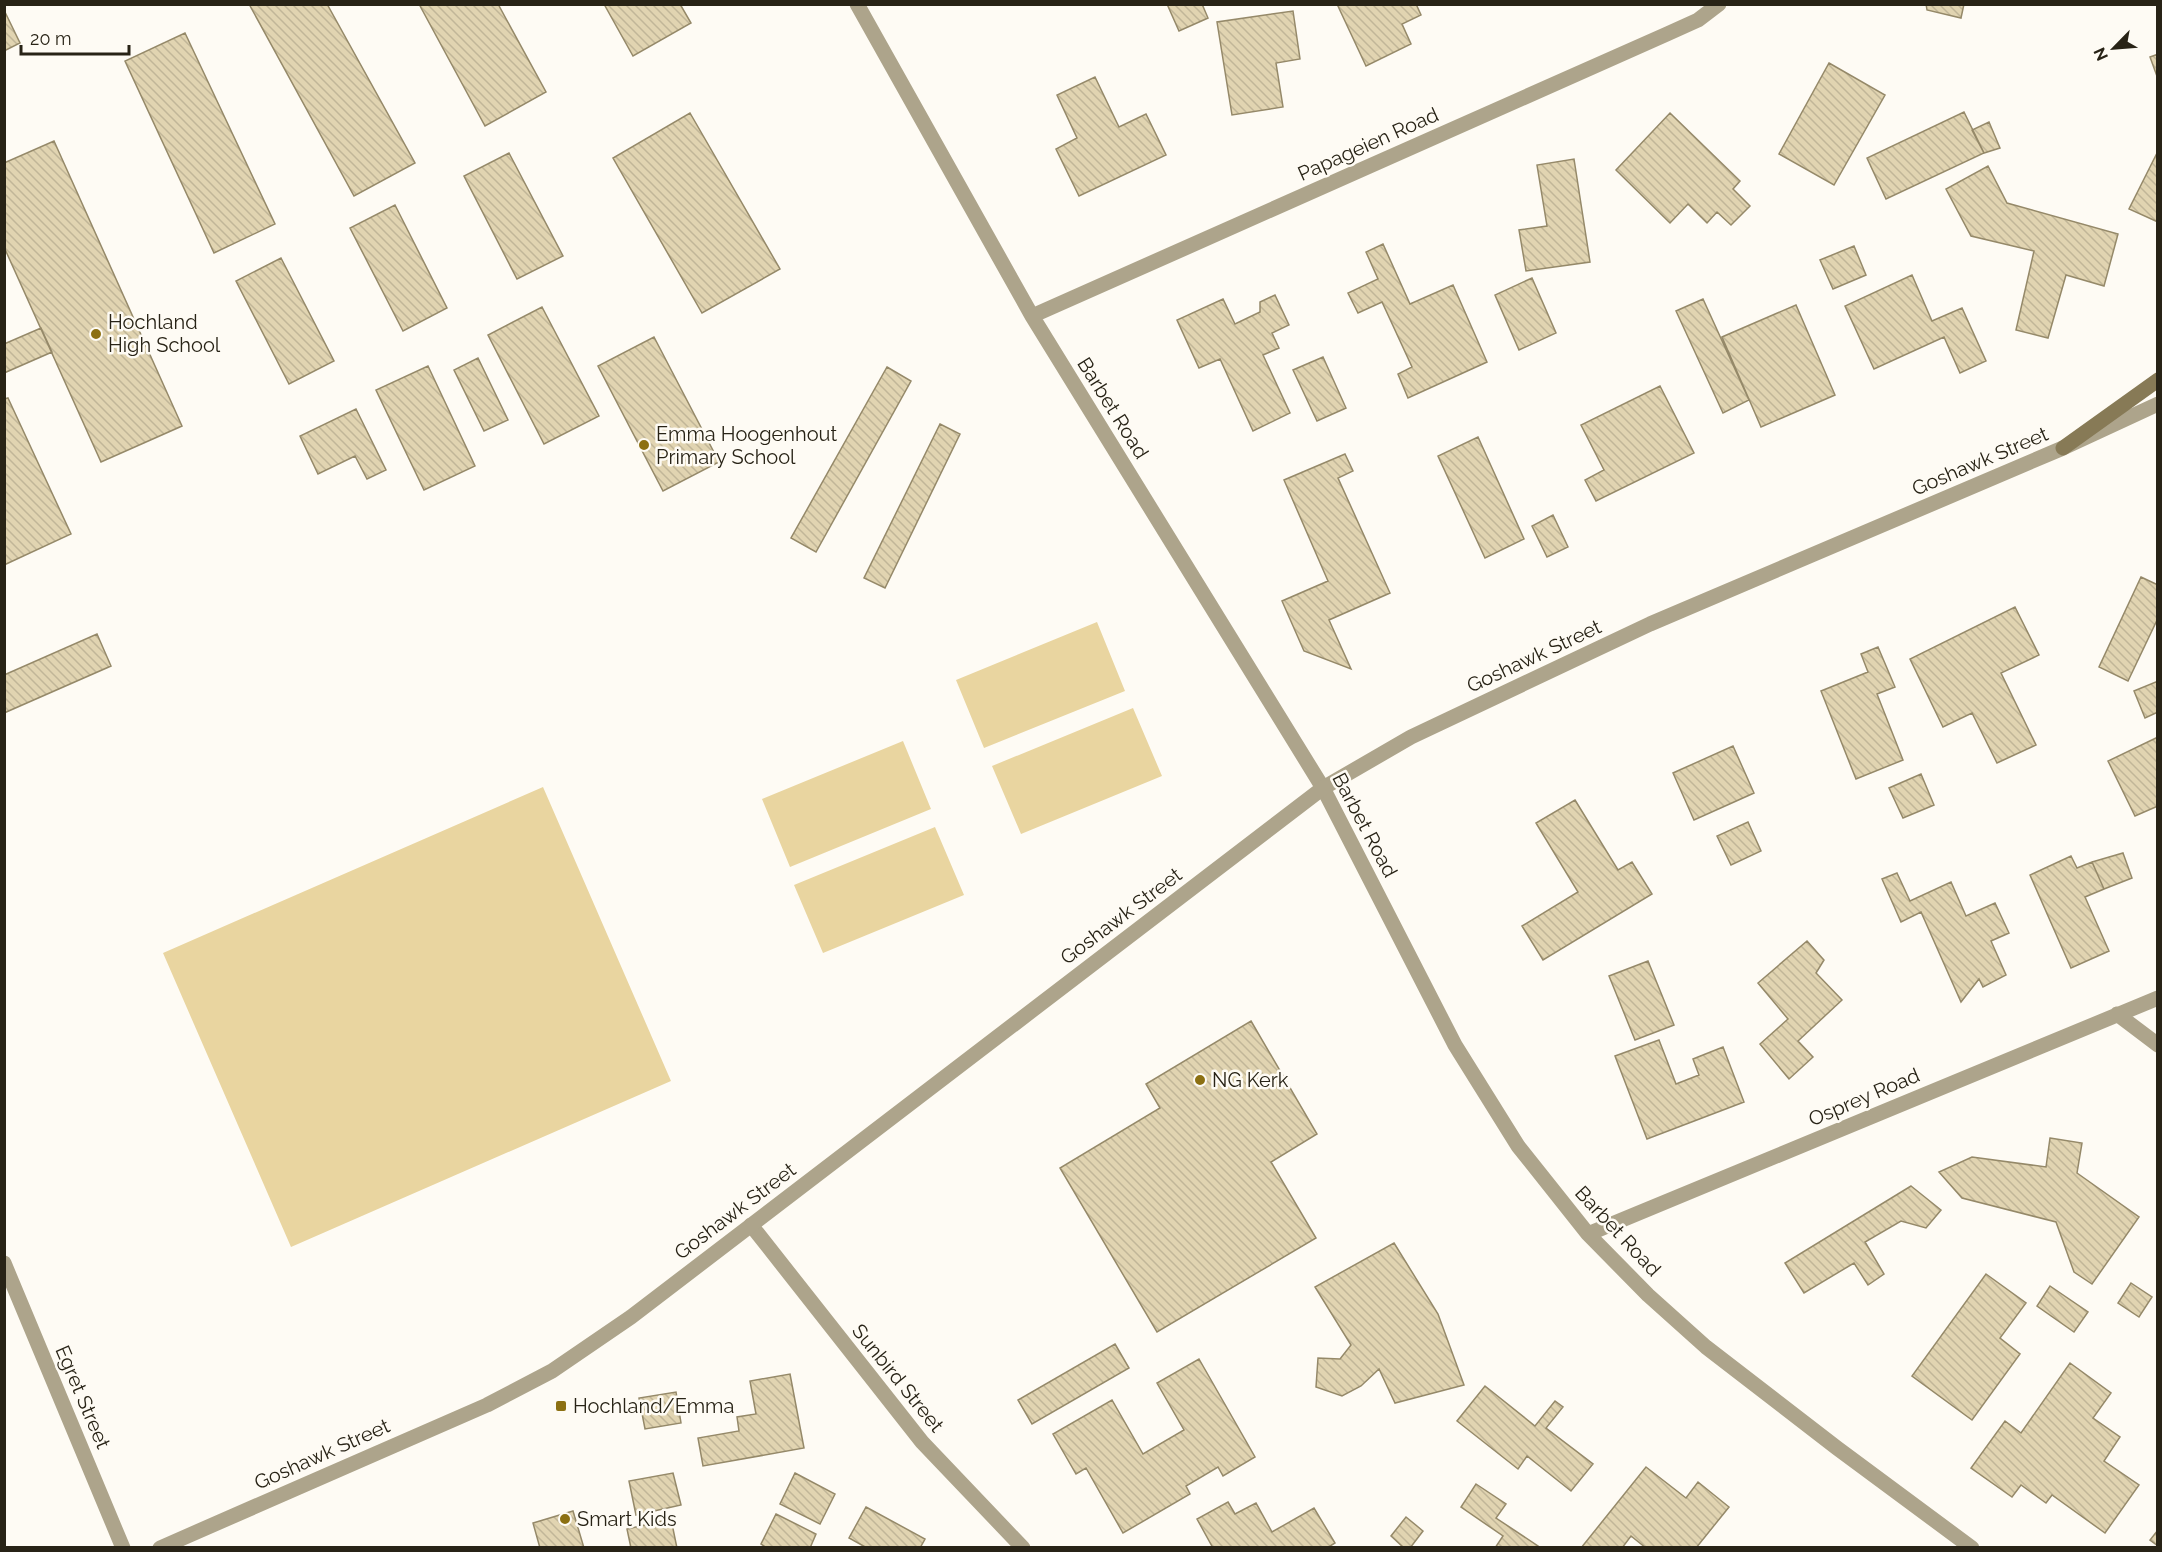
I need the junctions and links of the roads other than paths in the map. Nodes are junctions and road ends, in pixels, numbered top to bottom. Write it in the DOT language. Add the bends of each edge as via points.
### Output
graph roads {
  1 [pos="857,4"];
  2 [pos="1719,4"];
  3 [pos="1032,316"];
  4 [pos="2157,380"];
  5 [pos="2157,404"];
  6 [pos="2062,448"];
  7 [pos="1323,788"];
  8 [pos="2157,998"];
  9 [pos="2117,1014"];
  10 [pos="2157,1045"];
  11 [pos="751,1225"];
  12 [pos="1588,1234"];
  13 [pos="4,1263"];
  14 [pos="123,1548"];
  15 [pos="160,1548"];
  16 [pos="1023,1548"];
  17 [pos="1972,1548"];
  1 -- 3 [label="street, Barbet Road"];
  2 -- 3 [label="street, Papageien Road" via="1698,20"];
  3 -- 7 [label="street, Barbet Road"];
  4 -- 6 [label="main road"];
  5 -- 6 [label="street, Goshawk Street"];
  6 -- 7 [label="street, Goshawk Street" via="1650,624 1412,737"];
  7 -- 11 [label="street, Goshawk Street"];
  7 -- 12 [label="street, Barbet Road" via="1455,1045 1518,1146"];
  8 -- 9 [label="street, Osprey Road"];
  9 -- 10 [label="street"];
  9 -- 12 [label="street, Osprey Road"];
  11 -- 15 [label="street, Goshawk Street" via="631,1317 552,1371 487,1405"];
  11 -- 16 [label="street, Sunbird Street" via="921,1443"];
  12 -- 17 [label="street, Barbet Road" via="1706,1347"];
  13 -- 14 [label="street, Egret Street"];
}
